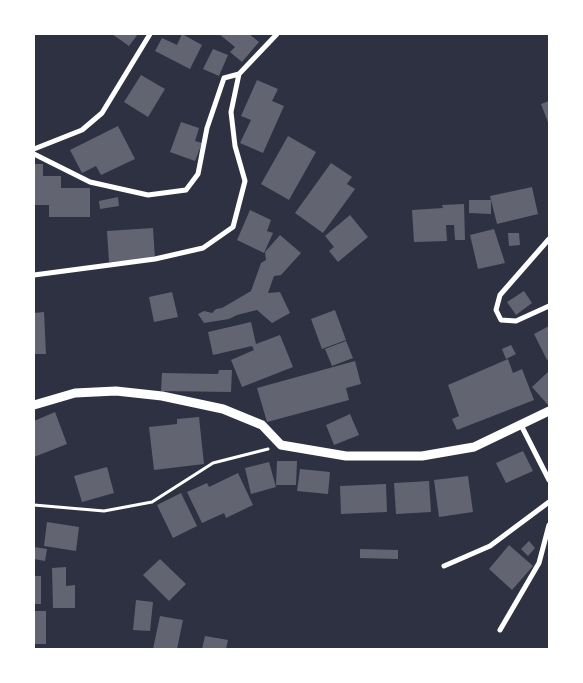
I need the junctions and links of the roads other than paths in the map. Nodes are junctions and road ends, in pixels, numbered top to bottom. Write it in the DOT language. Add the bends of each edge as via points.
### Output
graph roads {
  1 [pos="150,34"];
  2 [pos="277,34"];
  3 [pos="239,74"];
  4 [pos="34,149"];
  5 [pos="34,154"];
  6 [pos="549,238"];
  7 [pos="34,275"];
  8 [pos="549,306"];
  9 [pos="34,405"];
  10 [pos="549,411"];
  11 [pos="521,425"];
  12 [pos="549,480"];
  13 [pos="549,502"];
  14 [pos="549,526"];
  15 [pos="444,566"];
  16 [pos="500,630"];
  1 -- 4 [label="street" via="102,113 82,130"];
  2 -- 3 [label="street"];
  3 -- 5 [label="street" via="224,78 207,128 198,174 186,190 148,195 90,182"];
  3 -- 7 [label="street" via="231,112 234,146 245,181 232,227 203,248 155,259"];
  6 -- 8 [label="street" via="500,295 496,310 501,320 516,321"];
  9 -- 11 [label="street" via="75,393 116,391 162,396 223,409 262,425 281,446 346,456 422,456 474,447"];
  10 -- 11 [label="street"];
  11 -- 12 [label="street"];
  13 -- 15 [label="street" via="490,546"];
  14 -- 16 [label="street" via="539,563"];
}
